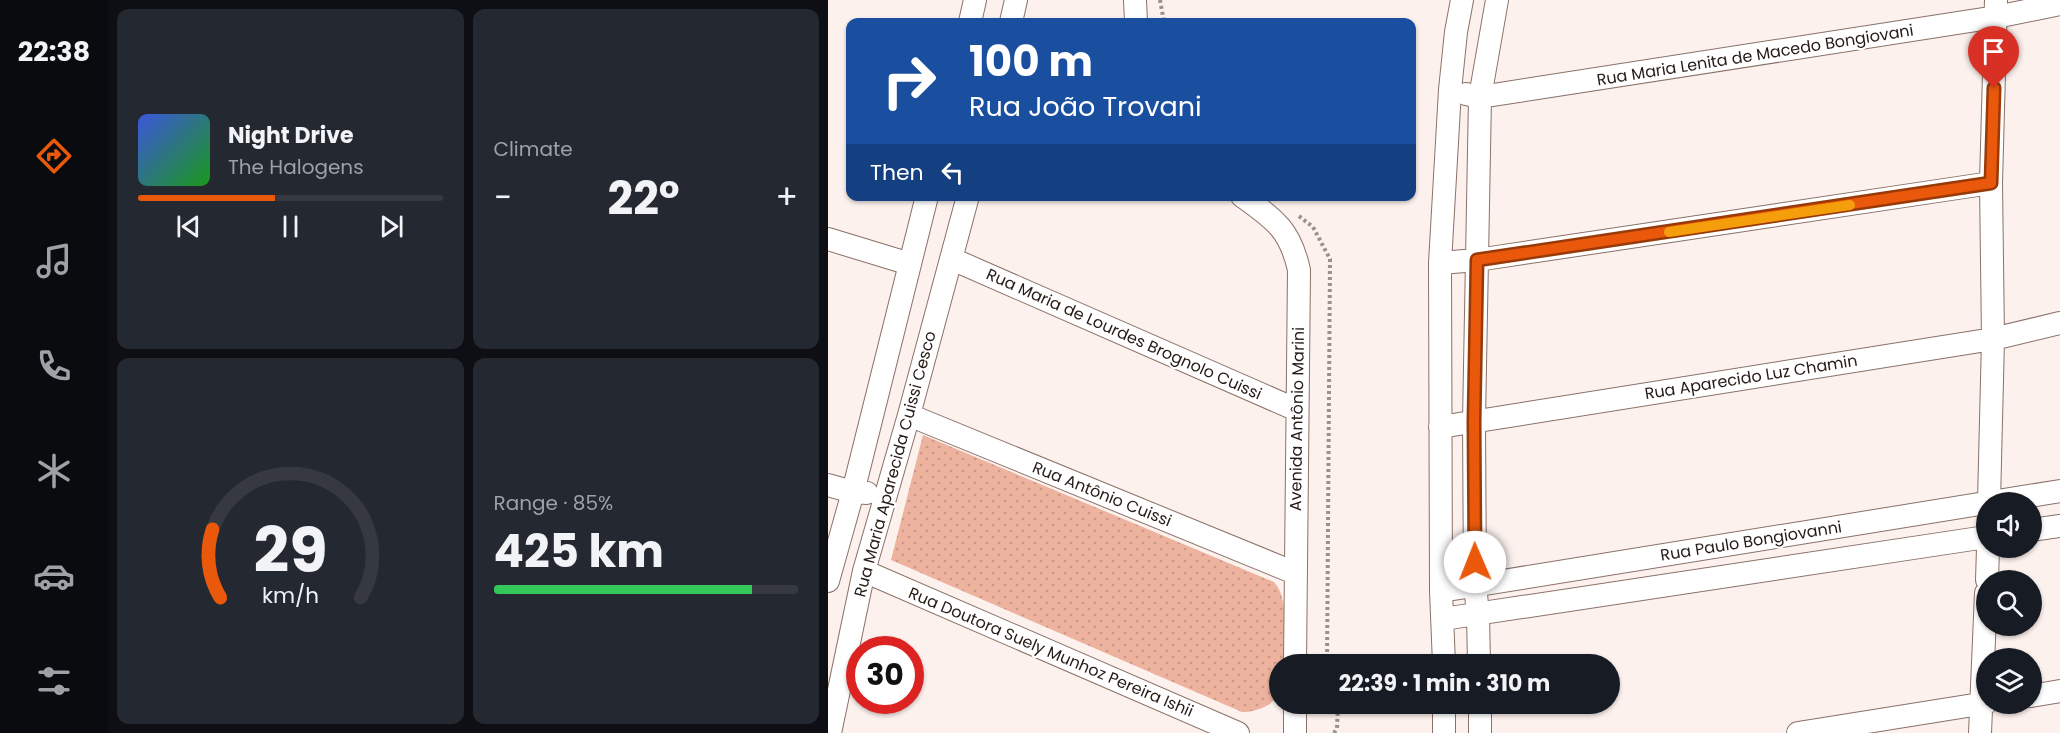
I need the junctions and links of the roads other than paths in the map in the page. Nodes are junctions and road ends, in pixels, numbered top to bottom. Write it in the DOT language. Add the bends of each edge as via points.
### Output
graph roads {
  1 [pos="975,0"];
  2 [pos="1016,0"];
  3 [pos="1135,0"];
  4 [pos="1462,0"];
  5 [pos="1497,0"];
  6 [pos="2060,4"];
  7 [pos="1996,9"];
  8 [pos="971,18"];
  9 [pos="1012,18"];
  10 [pos="1136,18"];
  11 [pos="1450,90"];
  12 [pos="1480,97"];
  13 [pos="1991,183"];
  14 [pos="926,201"];
  15 [pos="967,201"];
  16 [pos="1236,201"];
  17 [pos="1249,201"];
  18 [pos="1274,219"];
  19 [pos="828,238"];
  20 [pos="952,259"];
  21 [pos="1477,260"];
  22 [pos="1440,263"];
  23 [pos="910,264"];
  24 [pos="2060,323"];
  25 [pos="1993,339"];
  26 [pos="1297,410"];
  27 [pos="909,415"];
  28 [pos="1474,421"];
  29 [pos="1440,427"];
  30 [pos="828,484"];
  31 [pos="2060,491"];
  32 [pos="854,492"];
  33 [pos="1989,492"];
  34 [pos="886,494"];
  35 [pos="2042,494"];
  36 [pos="1976,504"];
  37 [pos="2060,526"];
  38 [pos="2042,528"];
  39 [pos="1976,539"];
  40 [pos="864,571"];
  41 [pos="1295,573"];
  42 [pos="828,581"];
  43 [pos="1475,585"];
  44 [pos="1441,591"];
  45 [pos="1478,614"];
  46 [pos="1443,619"];
  47 [pos="1295,654"];
  48 [pos="1444,654"];
  49 [pos="1479,654"];
  50 [pos="2060,691"];
  51 [pos="2042,694"];
  52 [pos="1976,704"];
  53 [pos="1295,714"];
  54 [pos="1444,714"];
  55 [pos="1480,714"];
  56 [pos="1982,714"];
  57 [pos="834,732"];
  58 [pos="1810,732"];
  59 [pos="1238,733"];
  60 [pos="1295,733"];
  61 [pos="1444,733"];
  62 [pos="1480,733"];
  63 [pos="1980,733"];
  1 -- 8 [label="street"];
  2 -- 9 [label="street"];
  3 -- 10 [label="street"];
  4 -- 11 [label="street"];
  5 -- 12 [label="street"];
  6 -- 7 [label="street, Rua Maria Lenita de Macedo Bongiovani"];
  7 -- 12 [label="street, Rua Maria Lenita de Macedo Bongiovani"];
  7 -- 13 [label="street"];
  11 -- 12 [label="street, Rua Maria Lenita de Macedo Bongiovani"];
  11 -- 22 [label="street"];
  12 -- 21 [label="street"];
  13 -- 21 [label="street"];
  13 -- 25 [label="street"];
  14 -- 23 [label="street, Rua Maria Aparecida Cuissi Cesco"];
  15 -- 20 [label="street, Rua Maria Aparecida Cuissi Cesco"];
  16 -- 18 [label="street"];
  17 -- 18 [label="street, Avenida Antônio Marini"];
  18 -- 26 [label="street, Avenida Antônio Marini" via="1290,243 1299,270"];
  19 -- 23 [label="street"];
  20 -- 26 [label="street, Rua Maria de Lourdes Brognolo Cuissi"];
  20 -- 27 [label="street, Rua Maria Aparecida Cuissi Cesco"];
  21 -- 22 [label="street"];
  21 -- 28 [label="street"];
  22 -- 29 [label="street"];
  23 -- 32 [label="street, Rua Maria Aparecida Cuissi Cesco"];
  24 -- 25 [label="street, Rua Aparecido Luz Chamin"];
  25 -- 28 [label="street, Rua Aparecido Luz Chamin"];
  25 -- 33 [label="street"];
  26 -- 41 [label="street, Avenida Antônio Marini"];
  27 -- 34 [label="street, Rua Maria Aparecida Cuissi Cesco"];
  27 -- 41 [label="street, Rua Antônio Cuissi"];
  28 -- 29 [label="street, Rua Aparecido Luz Chamin"];
  28 -- 43 [label="street"];
  29 -- 44 [label="street"];
  30 -- 32 [label="street"];
  31 -- 35 [label="street, Rua Paulo Bongiovanni"];
  32 -- 34 [label="street"];
  32 -- 42 [label="street, Rua Maria Aparecida Cuissi Cesco"];
  34 -- 40 [label="street, Rua Maria Aparecida Cuissi Cesco"];
  36 -- 43 [label="street, Rua Paulo Bongiovanni"];
  37 -- 38 [label="street"];
  39 -- 45 [label="street, Rua Paulo Bongiovanni"];
  40 -- 57 [label="street, Rua Maria Aparecida Cuissi Cesco"];
  40 -- 59 [label="street, Rua Doutora Suely Munhoz Pereira Ishii"];
  41 -- 47 [label="street, Avenida Antônio Marini"];
  43 -- 44 [label="street, Rua Paulo Bongiovanni"];
  43 -- 45 [label="street"];
  44 -- 46 [label="street"];
  45 -- 46 [label="street, Rua Paulo Bongiovanni"];
  45 -- 49 [label="street"];
  46 -- 48 [label="street"];
  50 -- 51 [label="street"];
  52 -- 58 [label="street"];
  53 -- 60 [label="street"];
  54 -- 61 [label="street"];
  55 -- 62 [label="street"];
  56 -- 63 [label="street"];
}
